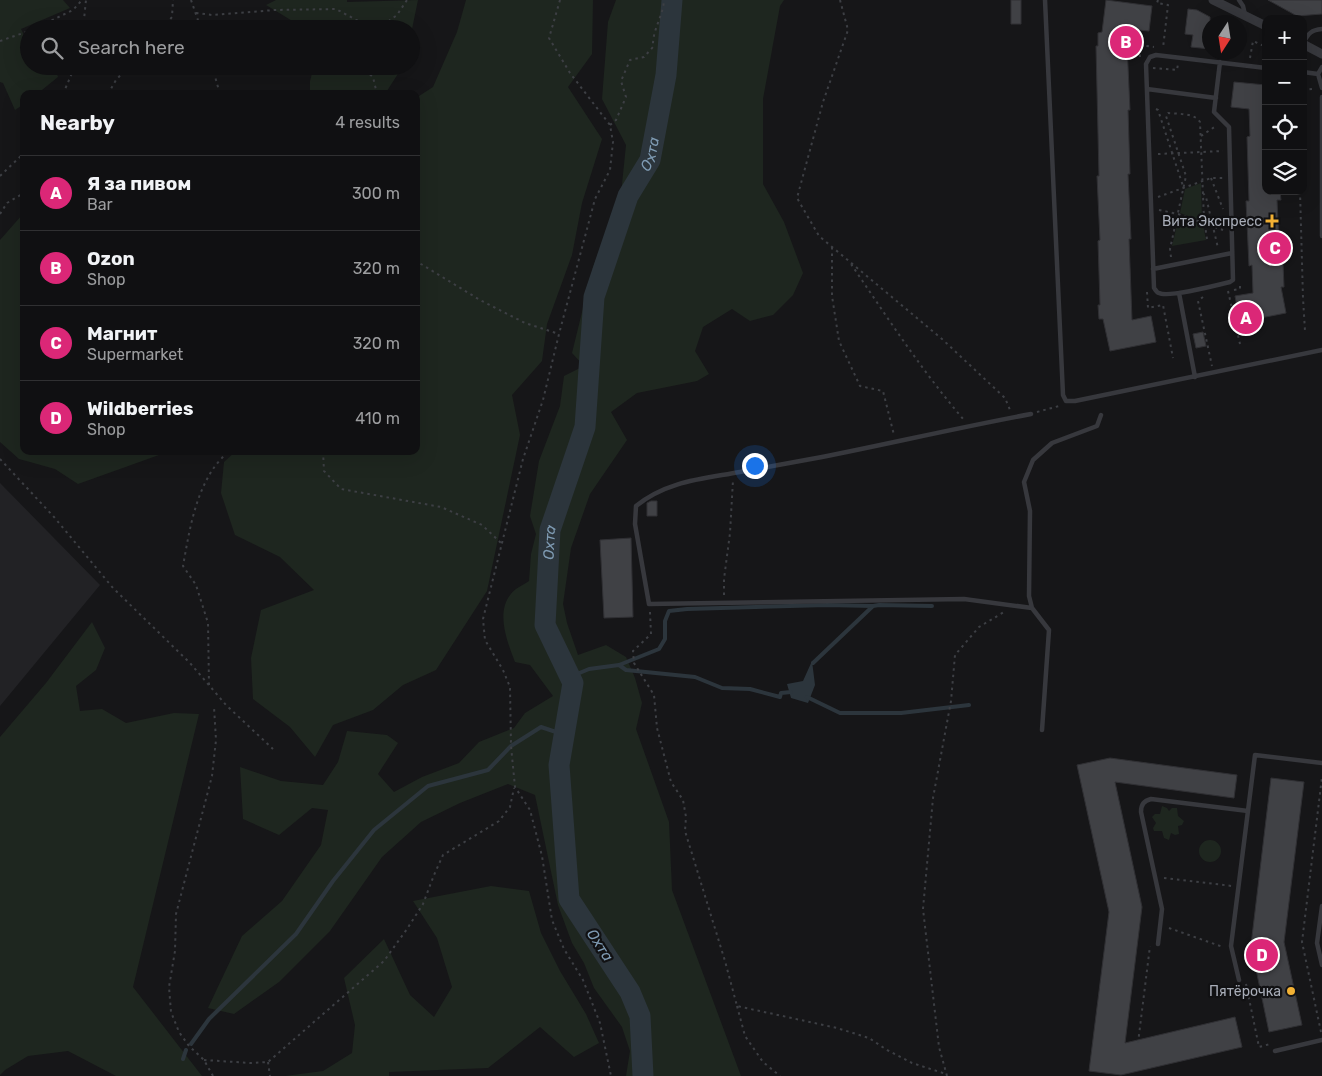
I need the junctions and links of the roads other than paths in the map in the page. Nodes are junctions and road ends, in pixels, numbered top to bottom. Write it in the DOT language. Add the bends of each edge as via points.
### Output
graph roads {
  1 [pos="1045,0"];
  2 [pos="1213,0"];
  3 [pos="1239,0"];
  4 [pos="1243,15"];
  5 [pos="1245,15"];
  6 [pos="1247,17"];
  7 [pos="1262,24"];
  8 [pos="1322,29"];
  9 [pos="1307,37"];
  10 [pos="1307,46"];
  11 [pos="1322,54"];
  12 [pos="1220,62"];
  13 [pos="1322,67"];
  14 [pos="1262,68"];
  15 [pos="1307,73"];
  16 [pos="1318,74"];
  17 [pos="1322,88"];
  18 [pos="1147,89"];
  19 [pos="1322,97"];
  20 [pos="1216,98"];
  21 [pos="1322,236"];
  22 [pos="1232,253"];
  23 [pos="1153,268"];
  24 [pos="1179,293"];
  25 [pos="1322,350"];
  26 [pos="1195,377"];
  27 [pos="1031,414"];
  28 [pos="1101,415"];
  29 [pos="1032,608"];
  30 [pos="1042,730"];
  31 [pos="1322,762"];
  32 [pos="1248,811"];
  33 [pos="1322,906"];
  34 [pos="1158,944"];
  35 [pos="1322,965"];
  36 [pos="1238,980"];
  37 [pos="1322,1039"];
  38 [pos="1276,1051"];
  1 -- 26 [label="lane" via="1062,395 1066,401 1075,401"];
  2 -- 4 [label="street"];
  3 -- 5 [label="lane"];
  6 -- 7 [label="street"];
  8 -- 9 [label="lane" via="1314,30"];
  10 -- 11 [label="street"];
  12 -- 14 [label="lane"];
  12 -- 18 [label="lane" via="1150,57 1146,67"];
  12 -- 20 [label="lane"];
  13 -- 16 [label="lane"];
  15 -- 16 [label="lane"];
  16 -- 17 [label="lane"];
  18 -- 20 [label="lane"];
  18 -- 23 [label="lane"];
  19 -- 21 [label="lane"];
  20 -- 22 [label="lane" via="1214,112 1229,127"];
  22 -- 23 [label="lane"];
  22 -- 24 [label="lane" via="1233,276 1230,282"];
  23 -- 24 [label="lane" via="1154,288 1158,293"];
  24 -- 26 [label="lane"];
  25 -- 26 [label="lane"];
  27 -- 29 [label="lane" via="678,483 636,506 634,524 649,604 964,599"];
  28 -- 29 [label="lane" via="1097,426 1052,443 1033,460 1024,482 1030,511 1029,596"];
  29 -- 30 [label="lane" via="1049,630"];
  31 -- 32 [label="lane" via="1255,755"];
  32 -- 34 [label="lane" via="1151,799 1141,806 1162,909"];
  32 -- 36 [label="lane" via="1231,946"];
  33 -- 35 [label="lane" via="1317,944"];
  37 -- 38 [label="lane"];
}
